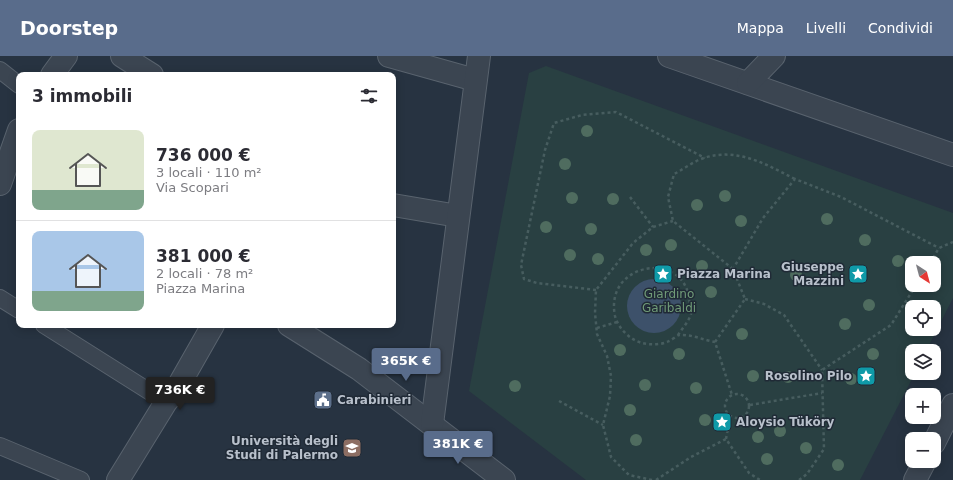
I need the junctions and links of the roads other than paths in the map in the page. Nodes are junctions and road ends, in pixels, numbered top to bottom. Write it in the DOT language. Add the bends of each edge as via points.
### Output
graph roads {
  1 [pos="66,56"];
  2 [pos="122,56"];
  3 [pos="389,56"];
  4 [pos="669,56"];
  5 [pos="774,56"];
  6 [pos="477,66"];
  7 [pos="0,70"];
  8 [pos="54,72"];
  9 [pos="147,72"];
  10 [pos="16,83"];
  11 [pos="748,83"];
  12 [pos="16,150"];
  13 [pos="953,154"];
  14 [pos="14,164"];
  15 [pos="0,184"];
  16 [pos="396,206"];
  17 [pos="458,216"];
  18 [pos="0,298"];
  19 [pos="16,308"];
  20 [pos="49,328"];
  21 [pos="211,328"];
  22 [pos="294,328"];
  23 [pos="166,402"];
  24 [pos="953,405"];
  25 [pos="432,424"];
  26 [pos="940,432"];
  27 [pos="0,446"];
  28 [pos="921,468"];
  29 [pos="80,480"];
  30 [pos="118,480"];
  31 [pos="504,480"];
  32 [pos="915,480"];
  1 -- 8 [label="street"];
  2 -- 9 [label="street"];
  3 -- 6 [label="street"];
  4 -- 11 [label="street"];
  5 -- 11 [label="street"];
  6 -- 17 [label="street"];
  7 -- 10 [label="lane"];
  11 -- 13 [label="street"];
  12 -- 14 [label="street"];
  14 -- 15 [label="street"];
  16 -- 17 [label="street"];
  17 -- 25 [label="street"];
  18 -- 19 [label="lane"];
  20 -- 23 [label="lane"];
  21 -- 23 [label="street" via="176,390"];
  22 -- 25 [label="street" via="359,368"];
  23 -- 30 [label="street"];
  24 -- 26 [label="street"];
  25 -- 31 [label="street"];
  27 -- 29 [label="lane"];
  28 -- 32 [label="street"];
}
